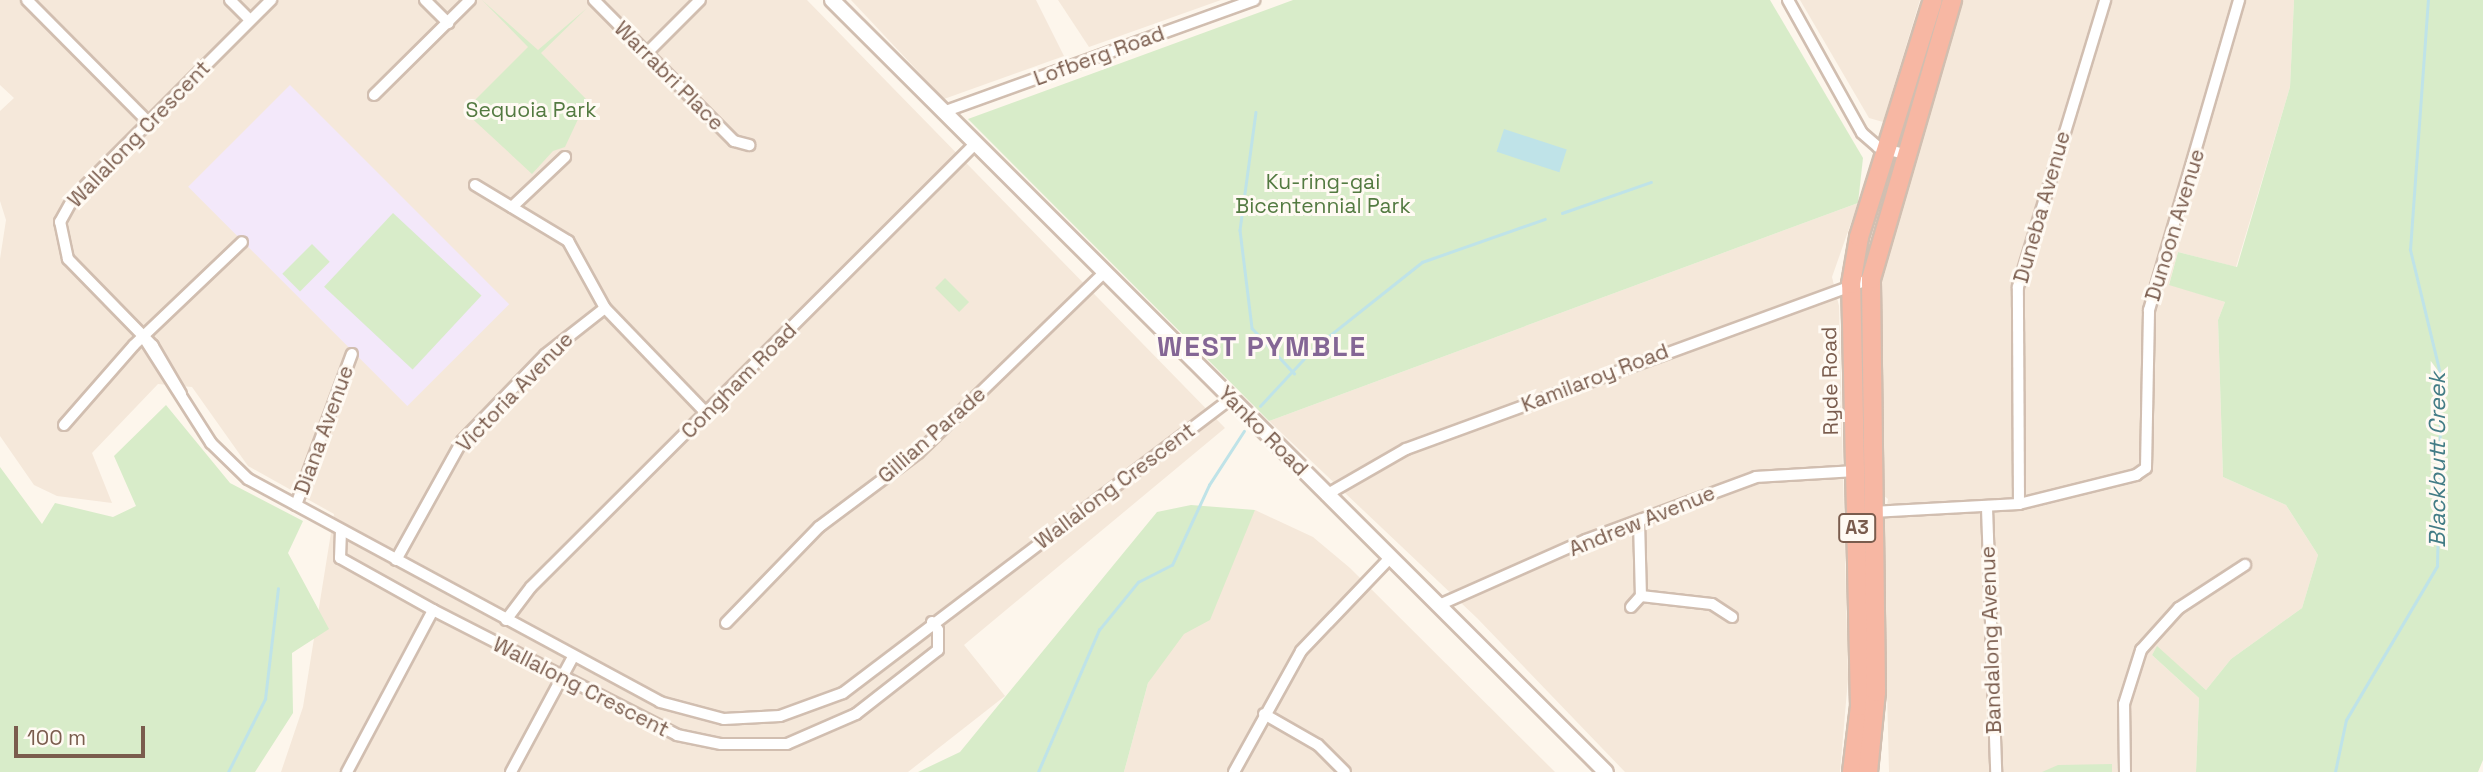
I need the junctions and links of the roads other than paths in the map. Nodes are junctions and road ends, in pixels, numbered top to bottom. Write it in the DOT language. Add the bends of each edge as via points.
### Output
graph roads {
  1 [pos="27,0"];
  2 [pos="230,0"];
  3 [pos="271,0"];
  4 [pos="425,0"];
  5 [pos="470,0"];
  6 [pos="594,0"];
  7 [pos="700,0"];
  8 [pos="832,0"];
  9 [pos="1254,0"];
  10 [pos="1788,0"];
  11 [pos="1933,0"];
  12 [pos="1952,0"];
  13 [pos="2105,0"];
  14 [pos="2239,0"];
  15 [pos="250,20"];
  16 [pos="448,23"];
  17 [pos="646,54"];
  18 [pos="374,95"];
  19 [pos="943,112"];
  20 [pos="149,123"];
  21 [pos="975,144"];
  22 [pos="749,145"];
  23 [pos="1886,149"];
  24 [pos="1904,154"];
  25 [pos="565,156"];
  26 [pos="475,185"];
  27 [pos="512,207"];
  28 [pos="242,242"];
  29 [pos="1104,273"];
  30 [pos="1871,279"];
  31 [pos="1851,284"];
  32 [pos="605,308"];
  33 [pos="144,340"];
  34 [pos="352,354"];
  35 [pos="1230,399"];
  36 [pos="706,413"];
  37 [pos="64,425"];
  38 [pos="1855,471"];
  39 [pos="1326,495"];
  40 [pos="2019,504"];
  41 [pos="296,505"];
  42 [pos="1987,508"];
  43 [pos="1872,512"];
  44 [pos="1639,521"];
  45 [pos="341,530"];
  46 [pos="1390,558"];
  47 [pos="396,560"];
  48 [pos="2245,565"];
  49 [pos="1641,596"];
  50 [pos="1438,605"];
  51 [pos="1631,607"];
  52 [pos="433,610"];
  53 [pos="1732,617"];
  54 [pos="506,620"];
  55 [pos="932,622"];
  56 [pos="726,623"];
  57 [pos="573,657"];
  58 [pos="562,678"];
  59 [pos="1264,714"];
  60 [pos="347,772"];
  61 [pos="511,772"];
  62 [pos="1234,772"];
  63 [pos="1345,772"];
  64 [pos="1606,772"];
  65 [pos="1852,772"];
  66 [pos="1868,772"];
  67 [pos="1996,772"];
  68 [pos="2125,772"];
  1 -- 20 [label="street"];
  2 -- 15 [label="street"];
  3 -- 15 [label="street, Wallalong Crescent"];
  4 -- 16 [label="street"];
  5 -- 16 [label="street"];
  6 -- 17 [label="street, Warrabri Place"];
  7 -- 17 [label="street"];
  8 -- 19 [label="main road, Yanko Road"];
  9 -- 19 [label="street, Lofberg Road"];
  10 -- 23 [label="street" via="1862,133"];
  11 -- 23 [label="highway, Ryde Road / A3"];
  12 -- 24 [label="highway, Ryde Road / A3"];
  13 -- 40 [label="street, Duneba Avenue" via="2018,288"];
  14 -- 40 [label="street, Dunoon Avenue" via="2149,310 2150,462 2136,475"];
  15 -- 20 [label="street, Wallalong Crescent"];
  16 -- 18 [label="street"];
  17 -- 22 [label="street, Warrabri Place" via="734,141"];
  19 -- 21 [label="main road, Yanko Road"];
  20 -- 33 [label="street, Wallalong Crescent" via="68,203 60,233 68,259"];
  21 -- 29 [label="main road, Yanko Road"];
  21 -- 36 [label="street, Congham Road"];
  23 -- 24 [label="street"];
  23 -- 31 [label="highway, Ryde Road / A3"];
  24 -- 30 [label="highway, Ryde Road / A3"];
  25 -- 27 [label="street"];
  26 -- 27 [label="street"];
  27 -- 32 [label="street" via="568,241"];
  28 -- 33 [label="street"];
  29 -- 35 [label="main road, Yanko Road"];
  29 -- 56 [label="street, Gillian Parade" via="918,453 819,527"];
  30 -- 31 [label="street, Kamilaroy Road"];
  30 -- 43 [label="highway, Ryde Road / A3"];
  31 -- 38 [label="highway, Ryde Road / A3"];
  31 -- 39 [label="street, Kamilaroy Road" via="1406,449"];
  32 -- 36 [label="street"];
  32 -- 47 [label="street, Victoria Avenue" via="545,355 462,441"];
  33 -- 37 [label="street"];
  33 -- 41 [label="street, Wallalong Crescent" via="232,468"];
  34 -- 41 [label="street, Diana Avenue"];
  35 -- 39 [label="main road, Yanko Road"];
  35 -- 55 [label="street, Wallalong Crescent"];
  36 -- 54 [label="street, Congham Road" via="531,587"];
  38 -- 44 [label="street, Andrew Avenue" via="1765,474"];
  38 -- 65 [label="highway, Ryde Road / A3" via="1860,706"];
  39 -- 46 [label="main road, Yanko Road"];
  40 -- 42 [label="street, Dunoon Avenue"];
  41 -- 45 [label="street, Wallalong Crescent"];
  42 -- 43 [label="street, Dunoon Avenue"];
  42 -- 67 [label="street, Bandalong Avenue"];
  43 -- 66 [label="highway, Ryde Road / A3" via="1876,692"];
  44 -- 49 [label="street"];
  44 -- 50 [label="street, Andrew Avenue"];
  45 -- 47 [label="street, Wallalong Crescent"];
  45 -- 52 [label="street, Wallalong Crescent" via="340,558"];
  46 -- 50 [label="main road, Yanko Road"];
  46 -- 59 [label="street" via="1313,636"];
  47 -- 54 [label="street, Wallalong Crescent"];
  48 -- 68 [label="street" via="2179,608 2141,650 2124,704"];
  49 -- 51 [label="street"];
  49 -- 53 [label="street" via="1712,604"];
  50 -- 64 [label="main road, Yanko Road"];
  52 -- 58 [label="street, Wallalong Crescent"];
  52 -- 60 [label="street"];
  54 -- 57 [label="street, Wallalong Crescent"];
  55 -- 57 [label="street, Wallalong Crescent" via="843,693 780,716 750,720 682,711"];
  55 -- 58 [label="street, Wallalong Crescent" via="938,630 938,650 856,714 787,744 721,744 677,735"];
  57 -- 58 [label="street"];
  58 -- 61 [label="street"];
  59 -- 62 [label="street"];
  59 -- 63 [label="street" via="1318,745"];
}
